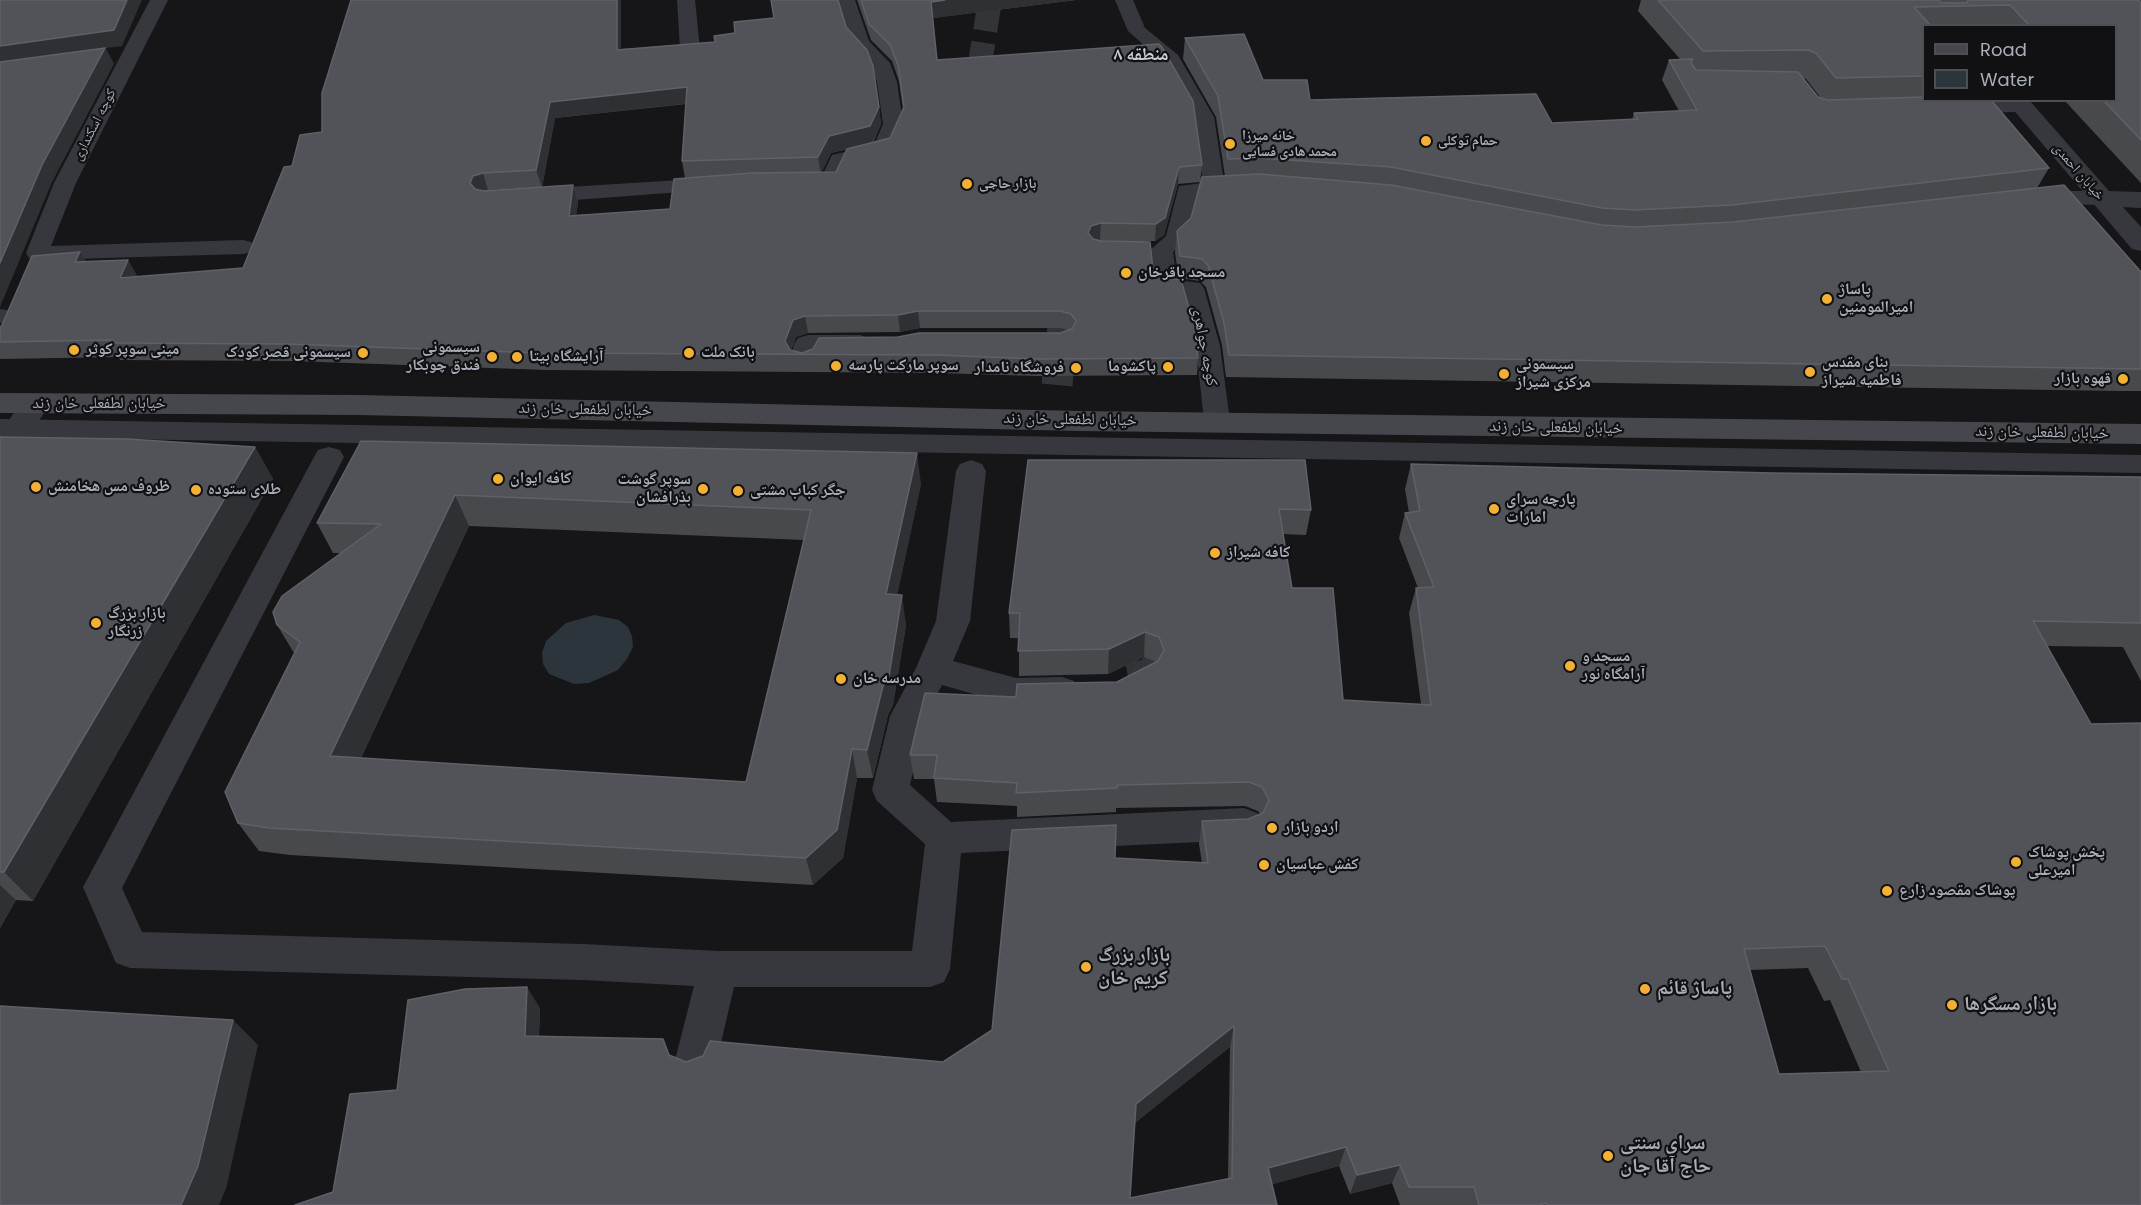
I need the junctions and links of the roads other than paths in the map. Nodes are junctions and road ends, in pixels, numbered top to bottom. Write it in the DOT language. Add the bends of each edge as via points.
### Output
graph roads {
  1 [pos="159,0"];
  2 [pos="686,0"];
  3 [pos="846,0"];
  4 [pos="1124,0"];
  5 [pos="690,49"];
  6 [pos="132,53"];
  7 [pos="110,56"];
  8 [pos="2019,104"];
  9 [pos="1935,109"];
  10 [pos="787,182"];
  11 [pos="732,183"];
  12 [pos="1257,187"];
  13 [pos="1214,188"];
  14 [pos="512,197"];
  15 [pos="2100,198"];
  16 [pos="2021,200"];
  17 [pos="2141,200"];
  18 [pos="2141,243"];
  19 [pos="243,247"];
  20 [pos="20,291"];
  21 [pos="0,341"];
  22 [pos="889,343"];
  23 [pos="801,371"];
  24 [pos="0,403"];
  25 [pos="35,404"];
  26 [pos="1217,421"];
  27 [pos="9,428"];
  28 [pos="2141,434"];
  29 [pos="0,456"];
  30 [pos="329,458"];
  31 [pos="2141,464"];
  32 [pos="971,471"];
  33 [pos="933,669"];
  34 [pos="1093,691"];
  35 [pos="1244,824"];
  36 [pos="944,838"];
  37 [pos="718,969"];
  38 [pos="696,1060"];
  1 -- 6 [label="lane, کوچه اسکنداری"];
  2 -- 5 [label="lane"];
  3 -- 10 [label="lane" via="860,43 880,63 893,124 883,150 839,159 830,182"];
  4 -- 13 [label="lane" via="1137,31 1171,59 1204,117"];
  6 -- 7 [label="lane"];
  6 -- 20 [label="lane, کوچه اسکنداری" via="65,183"];
  8 -- 9 [label="lane"];
  8 -- 15 [label="street, خیابان احمدی"];
  11 -- 14 [label="lane"];
  12 -- 13 [label="lane"];
  13 -- 26 [label="lane, کوچه جواهری" via="1187,191 1188,206 1176,239 1151,249 1166,287 1192,288 1208,346"];
  15 -- 16 [label="lane"];
  15 -- 17 [label="street"];
  15 -- 18 [label="street, خیابان احمدی"];
  19 -- 20 [label="lane"];
  20 -- 21 [label="lane, کوچه اسکنداری"];
  22 -- 23 [label="street" via="807,344"];
  24 -- 25 [label="street, خیابان لطفعلی خان زند"];
  25 -- 26 [label="street, خیابان لطفعلی خان زند" via="359,405"];
  25 -- 27 [label="street"];
  26 -- 28 [label="street, خیابان لطفعلی خان زند" via="1499,428"];
  27 -- 29 [label="street"];
  27 -- 31 [label="lane"];
  30 -- 37 [label="street" via="102,887 130,950"];
  32 -- 33 [label="street" via="952,621"];
  33 -- 34 [label="street" via="1016,692"];
  33 -- 36 [label="street" via="908,716 890,790"];
  35 -- 36 [label="street"];
  36 -- 37 [label="street" via="930,969"];
  37 -- 38 [label="street"];
}
